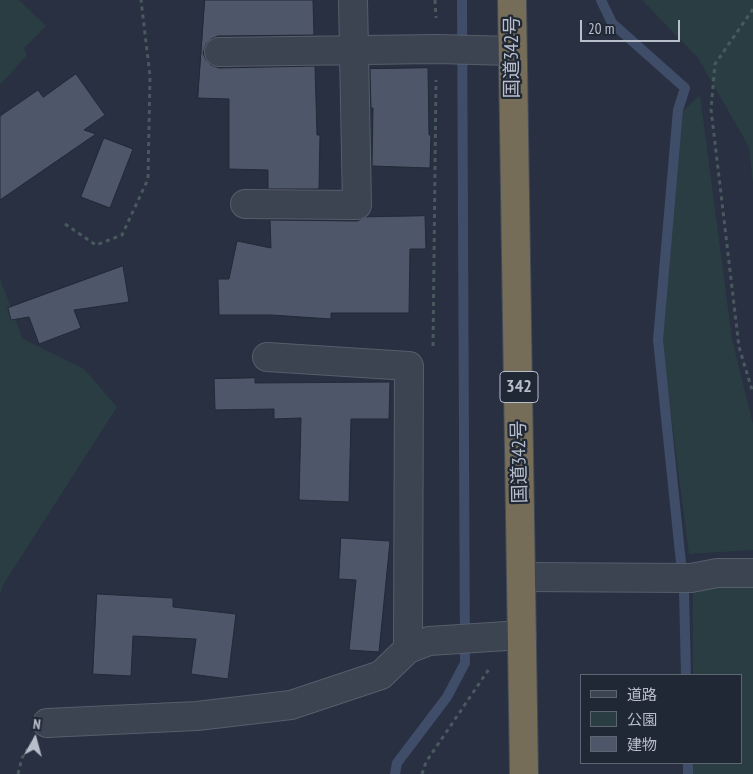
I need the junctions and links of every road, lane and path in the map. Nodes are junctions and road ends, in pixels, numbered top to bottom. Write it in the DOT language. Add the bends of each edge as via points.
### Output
graph roads {
  1 [pos="141,0"];
  2 [pos="353,0"];
  3 [pos="436,0"];
  4 [pos="512,0"];
  5 [pos="753,9"];
  6 [pos="436,49"];
  7 [pos="354,51"];
  8 [pos="512,51"];
  9 [pos="219,52"];
  10 [pos="245,204"];
  11 [pos="65,224"];
  12 [pos="432,355"];
  13 [pos="267,357"];
  14 [pos="753,394"];
  15 [pos="753,573"];
  16 [pos="523,577"];
  17 [pos="516,636"];
  18 [pos="408,650"];
  19 [pos="47,723"];
  20 [pos="422,774"];
  21 [pos="524,774"];
  1 -- 11 [label="path" via="150,76 148,179 122,236 96,245"];
  2 -- 7 [label="street"];
  3 -- 6 [label="path"];
  4 -- 8 [label="highway, 国道342号 / 342"];
  5 -- 14 [label="path" via="715,64 711,109 740,347"];
  6 -- 7 [label="street"];
  6 -- 8 [label="street"];
  6 -- 12 [label="path"];
  7 -- 9 [label="street"];
  7 -- 10 [label="street" via="357,204"];
  8 -- 16 [label="highway, 国道342号 / 342"];
  13 -- 18 [label="street" via="409,366"];
  15 -- 16 [label="street" via="717,573 692,578"];
  16 -- 17 [label="highway, 国道342号 / 342"];
  17 -- 18 [label="street" via="429,642"];
  17 -- 20 [label="path" via="426,762"];
  17 -- 21 [label="highway, 国道342号 / 342"];
  18 -- 19 [label="street" via="381,675 291,705 197,716"];
}
